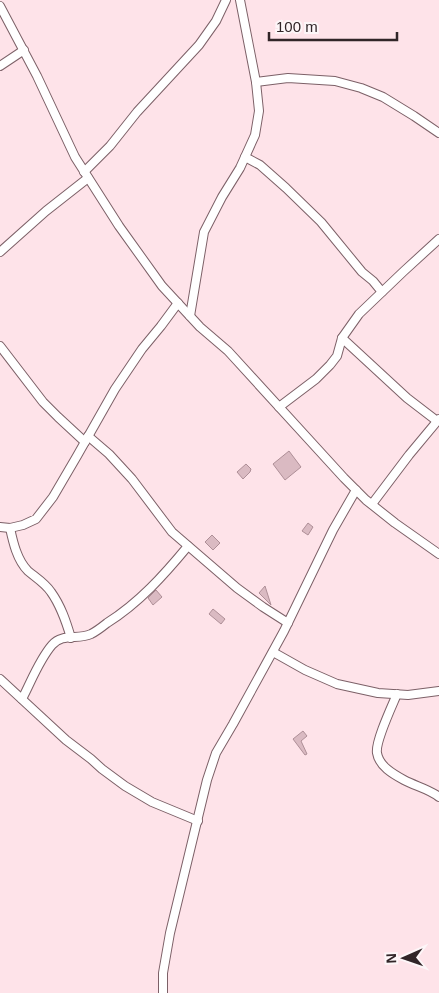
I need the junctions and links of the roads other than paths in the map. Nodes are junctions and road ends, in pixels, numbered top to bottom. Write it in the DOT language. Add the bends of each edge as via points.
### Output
graph roads {
  1 [pos="226,0"];
  2 [pos="240,0"];
  3 [pos="0,6"];
  4 [pos="24,50"];
  5 [pos="0,66"];
  6 [pos="256,82"];
  7 [pos="439,133"];
  8 [pos="245,157"];
  9 [pos="86,175"];
  10 [pos="439,240"];
  11 [pos="0,252"];
  12 [pos="382,292"];
  13 [pos="178,303"];
  14 [pos="190,316"];
  15 [pos="342,338"];
  16 [pos="0,346"];
  17 [pos="279,407"];
  18 [pos="438,420"];
  19 [pos="87,439"];
  20 [pos="356,490"];
  21 [pos="372,504"];
  22 [pos="0,527"];
  23 [pos="10,528"];
  24 [pos="188,546"];
  25 [pos="439,554"];
  26 [pos="288,623"];
  27 [pos="71,638"];
  28 [pos="273,652"];
  29 [pos="0,679"];
  30 [pos="439,691"];
  31 [pos="398,694"];
  32 [pos="22,699"];
  33 [pos="439,797"];
  34 [pos="198,821"];
  35 [pos="163,993"];
  1 -- 9 [label="street" via="199,45 137,112"];
  2 -- 6 [label="street"];
  3 -- 4 [label="street"];
  4 -- 5 [label="street"];
  4 -- 9 [label="street"];
  6 -- 7 [label="street" via="288,78 335,81 361,88 383,97"];
  6 -- 8 [label="street" via="259,111 255,135"];
  8 -- 12 [label="street" via="286,188 321,222"];
  8 -- 14 [label="street" via="204,232"];
  9 -- 11 [label="street"];
  9 -- 13 [label="street" via="162,286"];
  10 -- 12 [label="street"];
  12 -- 15 [label="street" via="359,314"];
  13 -- 14 [label="street"];
  13 -- 19 [label="street" via="115,389"];
  14 -- 17 [label="street" via="228,351"];
  15 -- 17 [label="street" via="337,356 330,365"];
  15 -- 18 [label="street" via="407,398"];
  16 -- 19 [label="street" via="43,402"];
  17 -- 20 [label="street"];
  18 -- 21 [label="street"];
  19 -- 23 [label="street" via="53,497 36,519"];
  19 -- 24 [label="street" via="109,454 172,532"];
  20 -- 21 [label="street"];
  20 -- 26 [label="street"];
  21 -- 25 [label="street"];
  22 -- 23 [label="street"];
  23 -- 27 [label="street" via="19,557 26,569 50,590 60,606"];
  24 -- 26 [label="street" via="237,588"];
  24 -- 27 [label="street" via="164,575 124,613 91,634"];
  26 -- 28 [label="street"];
  27 -- 32 [label="street" via="62,637 52,644"];
  28 -- 31 [label="street" via="337,684"];
  28 -- 34 [label="street" via="216,752"];
  29 -- 32 [label="street"];
  30 -- 31 [label="street"];
  31 -- 33 [label="street" via="376,752 386,768"];
  32 -- 34 [label="street" via="66,740 125,786 152,802"];
  34 -- 35 [label="street" via="170,933"];
}
